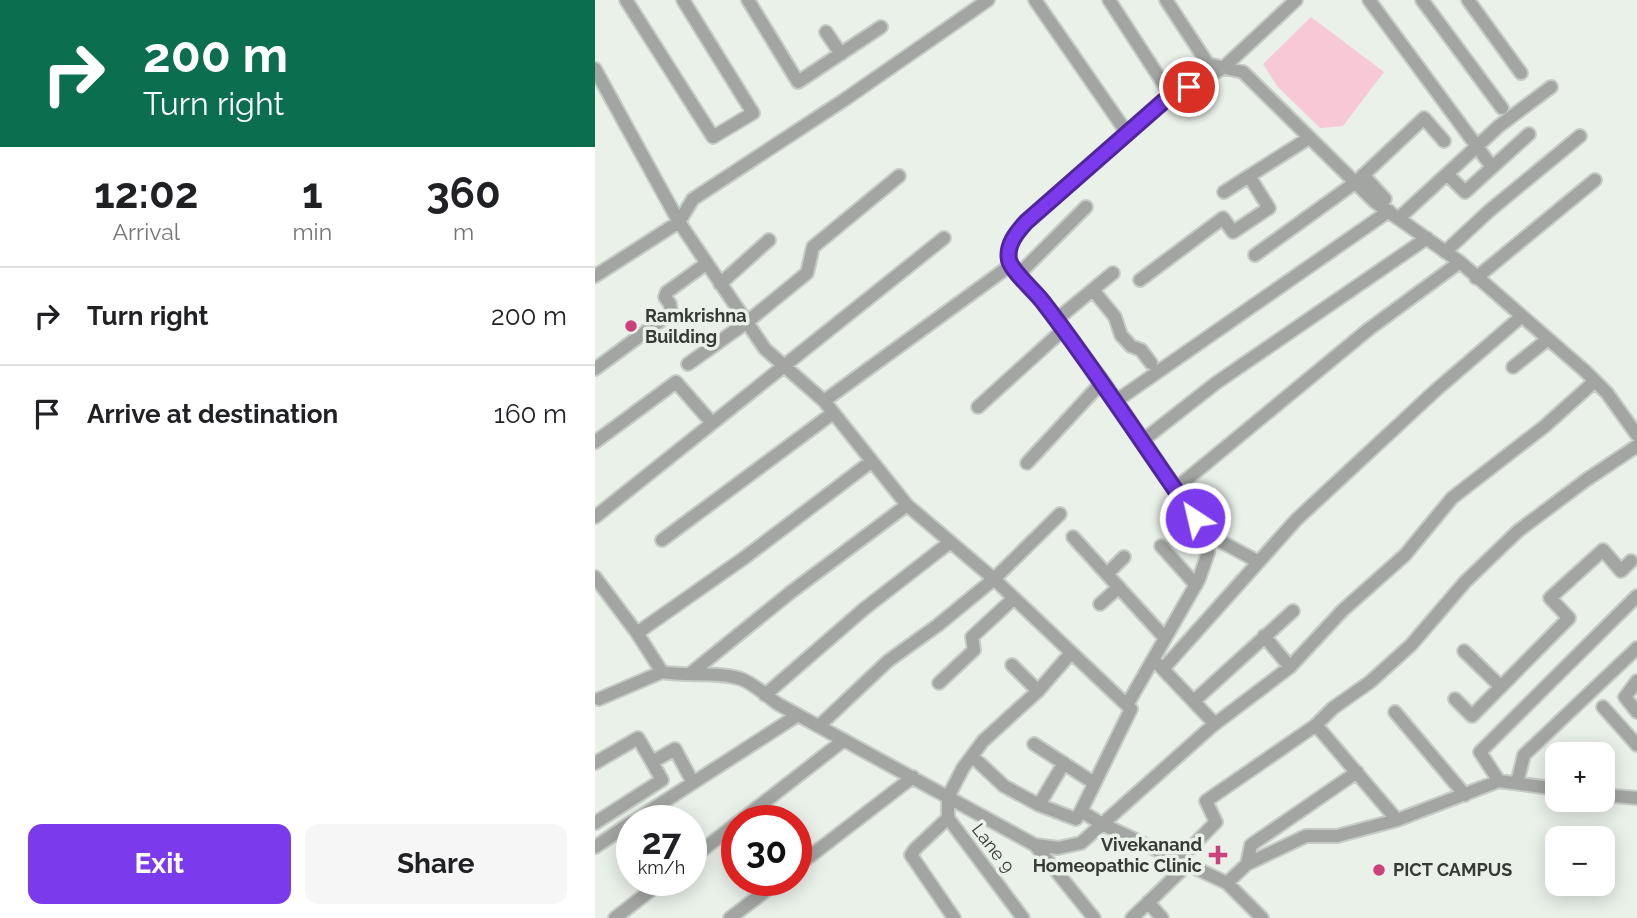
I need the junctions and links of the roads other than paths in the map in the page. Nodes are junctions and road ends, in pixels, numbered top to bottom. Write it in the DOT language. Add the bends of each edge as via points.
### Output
graph roads {
  1 [pos="626,0"];
  2 [pos="683,0"];
  3 [pos="748,0"];
  4 [pos="988,0"];
  5 [pos="1035,0"];
  6 [pos="1109,0"];
  7 [pos="1166,0"];
  8 [pos="1296,0"];
  9 [pos="1369,0"];
  10 [pos="1422,0"];
  11 [pos="1468,0"];
  12 [pos="881,27"];
  13 [pos="827,32"];
  14 [pos="841,54"];
  15 [pos="1223,68"];
  16 [pos="595,69"];
  17 [pos="1521,73"];
  18 [pos="1551,87"];
  19 [pos="1172,97"];
  20 [pos="1502,108"];
  21 [pos="1127,133"];
  22 [pos="1529,134"];
  23 [pos="1580,136"];
  24 [pos="1309,138"];
  25 [pos="1444,141"];
  26 [pos="1477,146"];
  27 [pos="1492,167"];
  28 [pos="1447,174"];
  29 [pos="899,176"];
  30 [pos="1249,176"];
  31 [pos="1360,179"];
  32 [pos="1595,180"];
  33 [pos="1224,192"];
  34 [pos="1086,207"];
  35 [pos="1391,209"];
  36 [pos="679,222"];
  37 [pos="944,238"];
  38 [pos="1427,238"];
  39 [pos="769,240"];
  40 [pos="1445,252"];
  41 [pos="1255,255"];
  42 [pos="1460,262"];
  43 [pos="707,263"];
  44 [pos="1015,270"];
  45 [pos="1113,273"];
  46 [pos="595,276"];
  47 [pos="1476,278"];
  48 [pos="1140,280"];
  49 [pos="720,284"];
  50 [pos="1093,290"];
  51 [pos="1522,316"];
  52 [pos="747,321"];
  53 [pos="1060,325"];
  54 [pos="1548,339"];
  55 [pos="1151,363"];
  56 [pos="688,364"];
  57 [pos="784,365"];
  58 [pos="1514,367"];
  59 [pos="595,369"];
  60 [pos="1595,381"];
  61 [pos="1103,382"];
  62 [pos="824,401"];
  63 [pos="1116,401"];
  64 [pos="978,407"];
  65 [pos="834,412"];
  66 [pos="712,423"];
  67 [pos="1637,435"];
  68 [pos="1142,440"];
  69 [pos="595,442"];
  70 [pos="1637,446"];
  71 [pos="872,461"];
  72 [pos="1027,463"];
  73 [pos="1175,489"];
  74 [pos="907,505"];
  75 [pos="1060,514"];
  76 [pos="595,517"];
  77 [pos="1207,534"];
  78 [pos="1073,537"];
  79 [pos="662,540"];
  80 [pos="949,543"];
  81 [pos="1161,546"];
  82 [pos="1124,557"];
  83 [pos="1257,561"];
  84 [pos="1635,562"];
  85 [pos="1107,574"];
  86 [pos="595,578"];
  87 [pos="994,579"];
  88 [pos="1196,585"];
  89 [pos="1119,587"];
  90 [pos="1637,596"];
  91 [pos="1014,598"];
  92 [pos="1100,604"];
  93 [pos="1293,611"];
  94 [pos="637,633"];
  95 [pos="1265,636"];
  96 [pos="1165,638"];
  97 [pos="1637,648"];
  98 [pos="1464,651"];
  99 [pos="1071,653"];
  100 [pos="1153,659"];
  101 [pos="1012,665"];
  102 [pos="1290,667"];
  103 [pos="1163,669"];
  104 [pos="662,672"];
  105 [pos="691,673"];
  106 [pos="1637,681"];
  107 [pos="939,683"];
  108 [pos="1501,687"];
  109 [pos="1038,691"];
  110 [pos="765,695"];
  111 [pos="599,699"];
  112 [pos="1455,699"];
  113 [pos="1195,700"];
  114 [pos="1127,705"];
  115 [pos="1603,707"];
  116 [pos="1395,712"];
  117 [pos="1637,712"];
  118 [pos="798,715"];
  119 [pos="1215,724"];
  120 [pos="1316,725"];
  121 [pos="819,726"];
  122 [pos="844,740"];
  123 [pos="1034,744"];
  124 [pos="1637,745"];
  125 [pos="972,756"];
  126 [pos="652,762"];
  127 [pos="595,763"];
  128 [pos="1065,764"];
  129 [pos="1357,772"];
  130 [pos="913,777"];
  131 [pos="692,781"];
  132 [pos="1499,781"];
  133 [pos="1094,783"];
  134 [pos="1517,783"];
  135 [pos="1545,787"];
  136 [pos="1465,795"];
  137 [pos="1615,796"];
  138 [pos="948,797"];
  139 [pos="1637,799"];
  140 [pos="657,805"];
  141 [pos="762,805"];
  142 [pos="1039,805"];
  143 [pos="1081,811"];
  144 [pos="948,818"];
  145 [pos="1397,820"];
  146 [pos="595,823"];
  147 [pos="1102,824"];
  148 [pos="616,833"];
  149 [pos="1035,845"];
  150 [pos="595,847"];
  151 [pos="812,855"];
  152 [pos="1183,863"];
  153 [pos="1247,864"];
  154 [pos="1227,883"];
  155 [pos="643,896"];
  156 [pos="758,896"];
  157 [pos="1149,902"];
  158 [pos="737,916"];
  159 [pos="615,918"];
  160 [pos="954,918"];
  161 [pos="1023,918"];
  162 [pos="1094,918"];
  163 [pos="1132,918"];
  164 [pos="1162,918"];
  165 [pos="1262,918"];
  1 -- 2 [label="street" via="713,137 753,113"];
  3 -- 14 [label="street" via="798,82"];
  4 -- 36 [label="street" via="693,199"];
  5 -- 21 [label="street"];
  6 -- 19 [label="street"];
  7 -- 15 [label="street" via="1208,64"];
  8 -- 15 [label="street"];
  9 -- 26 [label="street"];
  10 -- 20 [label="street"];
  11 -- 17 [label="street"];
  12 -- 14 [label="street"];
  13 -- 14 [label="street"];
  15 -- 19 [label="street"];
  15 -- 24 [label="street" via="1243,72"];
  16 -- 36 [label="street"];
  18 -- 26 [label="street"];
  19 -- 21 [label="street"];
  21 -- 44 [label="street" via="1015,235 1009,249"];
  22 -- 27 [label="street"];
  23 -- 40 [label="street"];
  24 -- 30 [label="street"];
  24 -- 31 [label="street"];
  25 -- 31 [label="street" via="1424,118"];
  26 -- 27 [label="street"];
  26 -- 28 [label="street"];
  27 -- 28 [label="street" via="1465,192"];
  28 -- 35 [label="street"];
  29 -- 52 [label="street" via="813,247 807,273"];
  30 -- 33 [label="street"];
  30 -- 48 [label="street" via="1269,208 1233,232 1223,218"];
  31 -- 35 [label="street" via="1375,202"];
  31 -- 41 [label="street"];
  32 -- 47 [label="street"];
  34 -- 44 [label="street"];
  35 -- 38 [label="street"];
  35 -- 63 [label="street"];
  36 -- 43 [label="street"];
  36 -- 46 [label="street"];
  37 -- 57 [label="street"];
  38 -- 40 [label="street"];
  38 -- 68 [label="street" via="1216,383"];
  39 -- 49 [label="street"];
  40 -- 42 [label="street"];
  42 -- 47 [label="street"];
  42 -- 73 [label="street" via="1369,329"];
  43 -- 49 [label="street"];
  43 -- 59 [label="street" via="667,292 671,313"];
  44 -- 53 [label="street"];
  44 -- 62 [label="street"];
  45 -- 50 [label="street"];
  47 -- 51 [label="street"];
  49 -- 52 [label="street"];
  50 -- 53 [label="street"];
  50 -- 55 [label="street" via="1115,317 1121,335"];
  51 -- 54 [label="street"];
  51 -- 83 [label="street" via="1331,486"];
  52 -- 56 [label="street"];
  52 -- 57 [label="street" via="765,349"];
  53 -- 61 [label="street"];
  53 -- 64 [label="street"];
  54 -- 58 [label="street"];
  54 -- 60 [label="street"];
  57 -- 62 [label="street"];
  57 -- 66 [label="street"];
  60 -- 67 [label="street"];
  60 -- 102 [label="street" via="1452,498 1405,555 1343,610"];
  61 -- 63 [label="street"];
  61 -- 72 [label="street"];
  62 -- 65 [label="street"];
  63 -- 68 [label="street"];
  65 -- 71 [label="street"];
  65 -- 79 [label="street"];
  66 -- 69 [label="street" via="676,382"];
  66 -- 76 [label="street"];
  68 -- 73 [label="street"];
  70 -- 120 [label="street" via="1518,531 1465,582 1411,645"];
  71 -- 74 [label="street"];
  71 -- 94 [label="street"];
  73 -- 77 [label="street"];
  74 -- 80 [label="street"];
  74 -- 105 [label="street"];
  75 -- 87 [label="street"];
  77 -- 83 [label="street"];
  77 -- 88 [label="street" via="1208,552"];
  78 -- 85 [label="street"];
  80 -- 87 [label="street"];
  80 -- 110 [label="street"];
  81 -- 88 [label="street"];
  82 -- 85 [label="street"];
  83 -- 103 [label="street"];
  84 -- 108 [label="street" via="1621,571 1603,550 1550,598 1569,618"];
  85 -- 89 [label="street"];
  86 -- 94 [label="street"];
  87 -- 91 [label="street"];
  87 -- 121 [label="street" via="888,661"];
  88 -- 96 [label="street"];
  89 -- 92 [label="street"];
  89 -- 96 [label="street"];
  90 -- 132 [label="street" via="1480,752"];
  91 -- 99 [label="street"];
  91 -- 107 [label="street" via="972,637 974,650"];
  93 -- 95 [label="street"];
  94 -- 104 [label="street"];
  95 -- 102 [label="street"];
  95 -- 113 [label="street"];
  96 -- 100 [label="street"];
  97 -- 134 [label="street" via="1524,755"];
  98 -- 108 [label="street"];
  99 -- 109 [label="street"];
  99 -- 114 [label="street"];
  100 -- 103 [label="street"];
  100 -- 114 [label="street"];
  101 -- 109 [label="street"];
  102 -- 119 [label="street"];
  103 -- 113 [label="street"];
  104 -- 105 [label="street"];
  104 -- 111 [label="street"];
  105 -- 110 [label="street" via="741,679"];
  106 -- 117 [label="street" via="1625,697"];
  108 -- 112 [label="street" via="1472,716"];
  109 -- 125 [label="street"];
  110 -- 118 [label="street"];
  113 -- 119 [label="street"];
  114 -- 133 [label="street" via="1131,709"];
  115 -- 124 [label="street"];
  116 -- 136 [label="street"];
  118 -- 121 [label="street"];
  118 -- 131 [label="street"];
  119 -- 147 [label="street"];
  120 -- 129 [label="street"];
  120 -- 152 [label="street" via="1206,801 1216,821"];
  121 -- 122 [label="street"];
  122 -- 130 [label="street"];
  122 -- 141 [label="street"];
  123 -- 128 [label="street"];
  125 -- 138 [label="street"];
  125 -- 142 [label="street" via="1004,786"];
  126 -- 127 [label="street" via="638,738"];
  126 -- 131 [label="street" via="675,749"];
  126 -- 146 [label="street" via="661,780"];
  128 -- 133 [label="street"];
  128 -- 142 [label="street"];
  129 -- 145 [label="street"];
  129 -- 153 [label="street" via="1251,845"];
  130 -- 138 [label="street"];
  130 -- 151 [label="street"];
  131 -- 140 [label="street"];
  132 -- 134 [label="street"];
  132 -- 136 [label="street"];
  133 -- 143 [label="street"];
  134 -- 135 [label="street"];
  136 -- 145 [label="street"];
  137 -- 139 [label="street"];
  138 -- 144 [label="street, Lane 9"];
  138 -- 149 [label="street"];
  142 -- 143 [label="street" via="1076,819"];
  143 -- 147 [label="street"];
  144 -- 160 [label="street" via="911,855"];
  144 -- 161 [label="street, Lane 9"];
  145 -- 153 [label="street" via="1337,836 1306,836"];
  147 -- 149 [label="street" via="1070,847"];
  147 -- 152 [label="street"];
  148 -- 150 [label="street"];
  149 -- 162 [label="street"];
  152 -- 154 [label="street"];
  152 -- 157 [label="street"];
  153 -- 154 [label="street"];
  154 -- 165 [label="street"];
  155 -- 159 [label="street"];
  156 -- 158 [label="street"];
  157 -- 163 [label="street"];
  157 -- 164 [label="street"];
}
